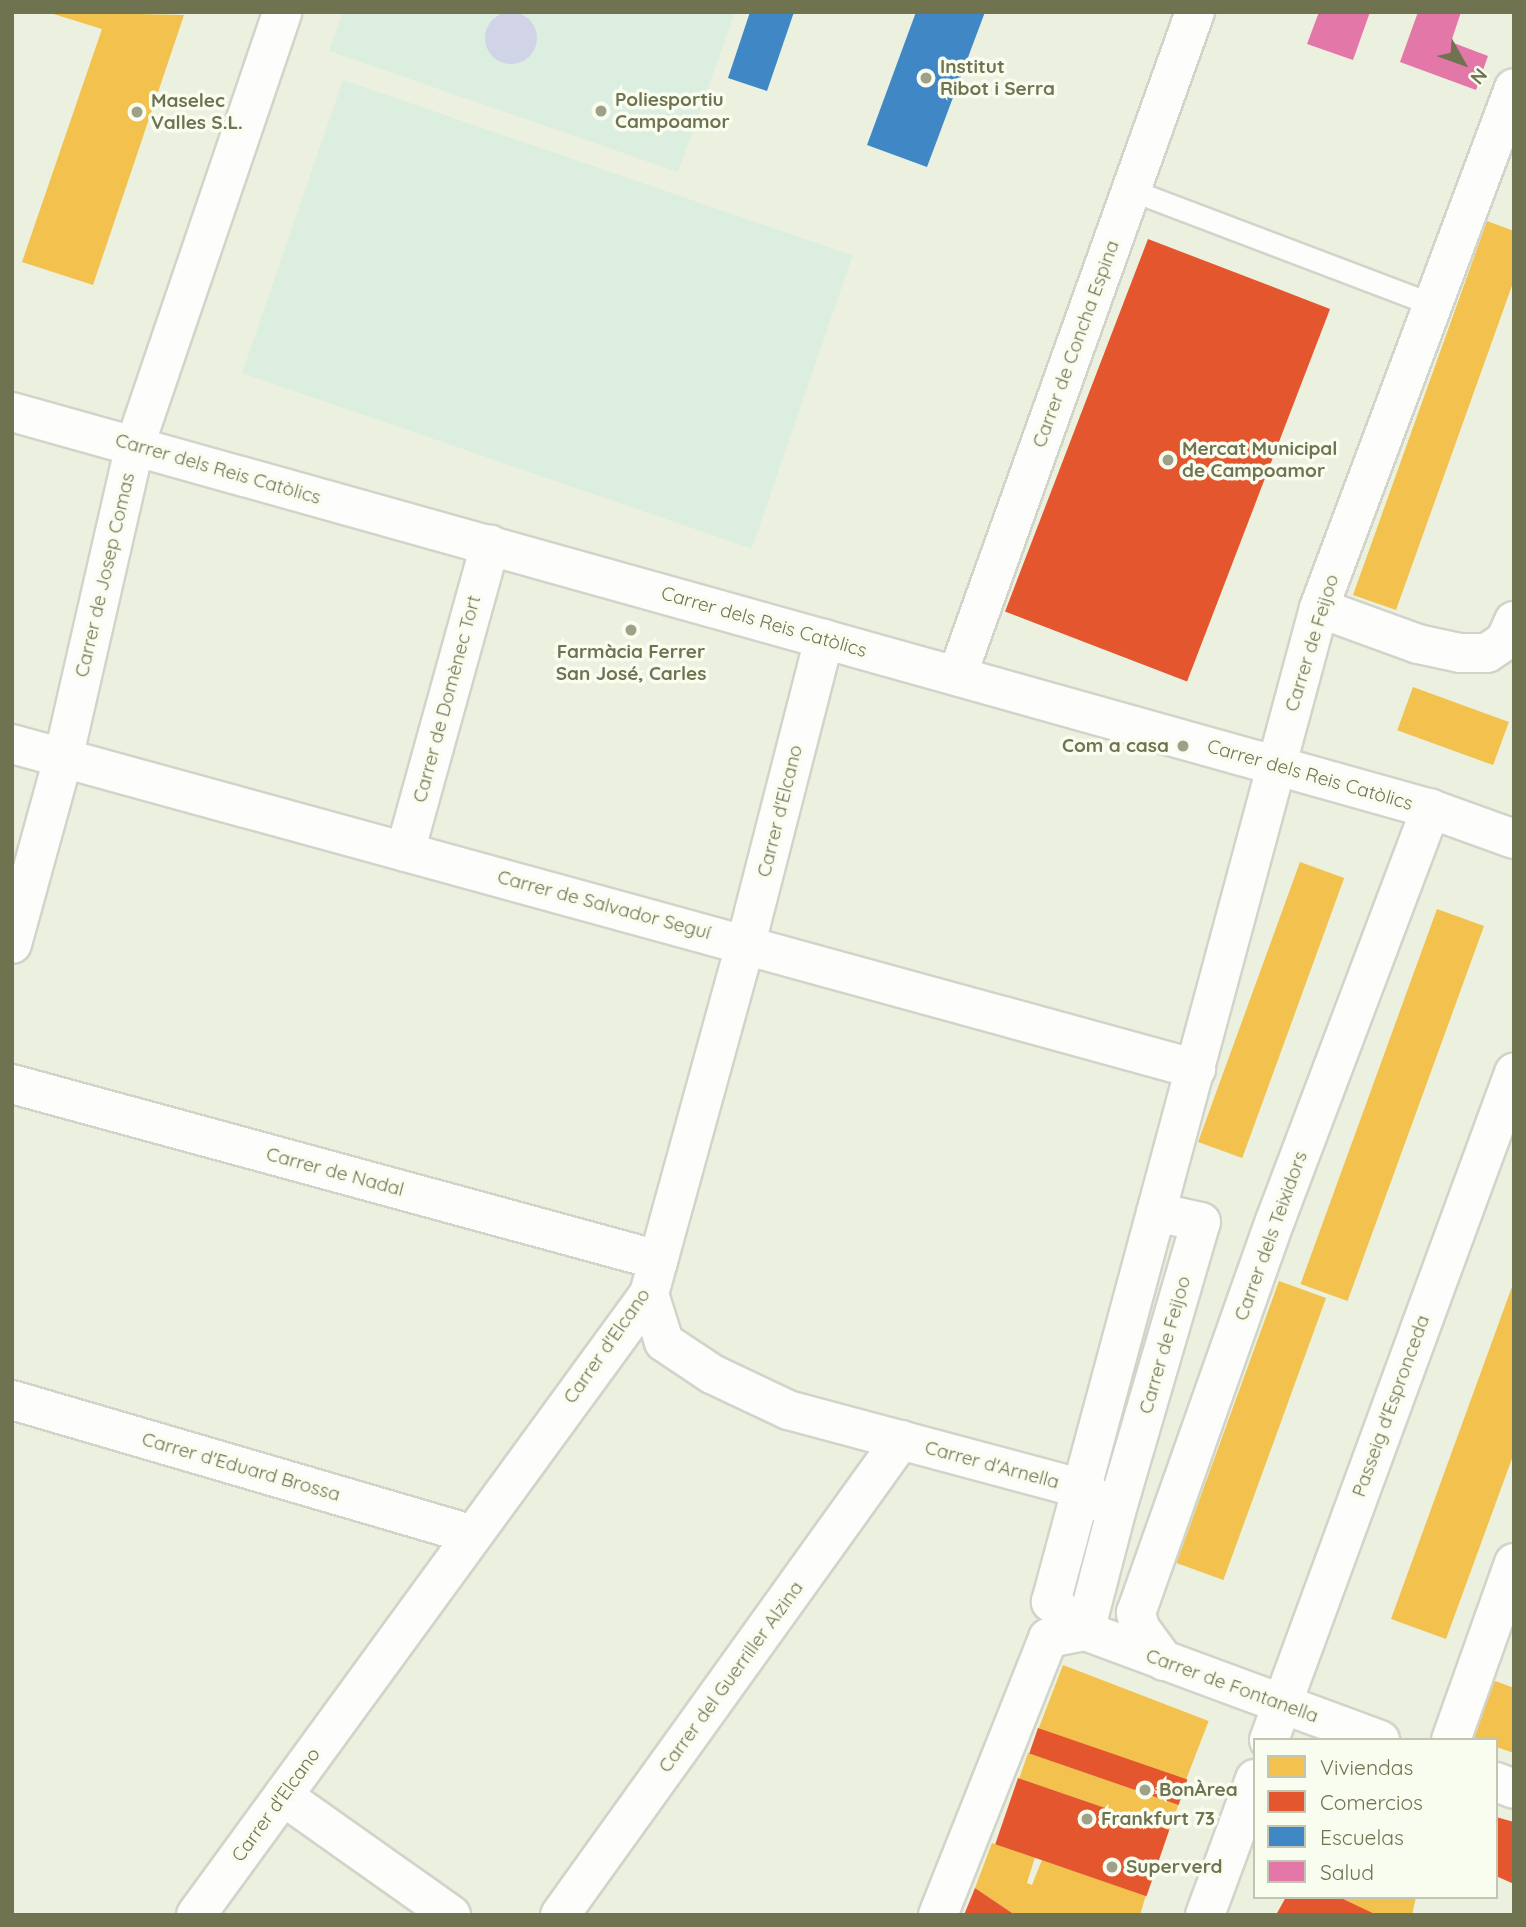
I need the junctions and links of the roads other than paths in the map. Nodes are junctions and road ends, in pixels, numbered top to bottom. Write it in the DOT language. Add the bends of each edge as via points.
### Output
graph roads {
  1 [pos="282,12"];
  2 [pos="1195,12"];
  3 [pos="1514,89"];
  4 [pos="1499,177"];
  5 [pos="1131,190"];
  6 [pos="1433,305"];
  7 [pos="12,412"];
  8 [pos="135,445"];
  9 [pos="489,545"];
  10 [pos="1320,608"];
  11 [pos="1514,621"];
  12 [pos="824,639"];
  13 [pos="957,676"];
  14 [pos="12,744"];
  15 [pos="63,759"];
  16 [pos="1277,766"];
  17 [pos="1431,809"];
  18 [pos="1514,839"];
  19 [pos="405,852"];
  20 [pos="746,943"];
  21 [pos="12,944"];
  22 [pos="1196,1069"];
  23 [pos="1514,1073"];
  24 [pos="12,1084"];
  25 [pos="1156,1212"];
  26 [pos="655,1272"];
  27 [pos="12,1400"];
  28 [pos="901,1440"];
  29 [pos="1082,1489"];
  30 [pos="1116,1512"];
  31 [pos="470,1534"];
  32 [pos="1514,1563"];
  33 [pos="1085,1631"];
  34 [pos="1164,1661"];
  35 [pos="1282,1704"];
  36 [pos="1270,1738"];
  37 [pos="1375,1738"];
  38 [pos="1452,1738"];
  39 [pos="1253,1784"];
  40 [pos="283,1796"];
  41 [pos="196,1915"];
  42 [pos="451,1915"];
  43 [pos="560,1915"];
  44 [pos="938,1915"];
  45 [pos="1205,1915"];
  1 -- 8 [label="street, Carrer de Josep Comas"];
  2 -- 5 [label="street, Carrer de Concha Espina"];
  3 -- 4 [label="street, Carrer de Feijoo"];
  4 -- 6 [label="street, Carrer de Feijoo"];
  5 -- 6 [label="lane"];
  5 -- 13 [label="street, Carrer de Concha Espina"];
  6 -- 10 [label="street, Carrer de Feijoo"];
  7 -- 8 [label="street, Carrer dels Reis Catòlics"];
  8 -- 9 [label="street, Carrer dels Reis Catòlics"];
  8 -- 15 [label="street, Carrer de Josep Comas"];
  9 -- 12 [label="street, Carrer dels Reis Catòlics"];
  9 -- 19 [label="street, Carrer de Domènec Tort"];
  10 -- 11 [label="street" via="1418,644 1460,653 1487,653 1505,641"];
  10 -- 16 [label="street, Carrer de Feijoo"];
  12 -- 13 [label="street, Carrer dels Reis Catòlics"];
  12 -- 20 [label="street, Carrer d'Elcano"];
  13 -- 16 [label="street, Carrer dels Reis Catòlics"];
  14 -- 15 [label="street, Carrer de Salvador Seguí"];
  15 -- 19 [label="street, Carrer de Salvador Seguí"];
  15 -- 21 [label="street, Carrer de Josep Comas"];
  16 -- 17 [label="street, Carrer dels Reis Catòlics"];
  16 -- 22 [label="street, Carrer de Feijoo"];
  17 -- 18 [label="street, Carrer dels Reis Catòlics"];
  17 -- 34 [label="street, Carrer dels Teixidors" via="1275,1221 1136,1613 1140,1628"];
  19 -- 20 [label="street, Carrer de Salvador Seguí"];
  20 -- 22 [label="street, Carrer de Salvador Seguí"];
  20 -- 26 [label="street, Carrer d'Elcano"];
  22 -- 25 [label="street, Carrer de Feijoo"];
  23 -- 35 [label="street, Passeig d'Espronceda"];
  24 -- 26 [label="street, Carrer de Nadal"];
  25 -- 29 [label="street, Carrer de Feijoo"];
  25 -- 30 [label="street, Carrer de Feijoo" via="1201,1222"];
  26 -- 28 [label="street, Carrer d'Arnella" via="664,1342 712,1374 788,1410"];
  26 -- 31 [label="street, Carrer d'Elcano"];
  27 -- 31 [label="street, Carrer d'Eduard Brossa"];
  28 -- 29 [label="street, Carrer d'Arnella"];
  28 -- 43 [label="street, Carrer del Guerriller Alzina"];
  29 -- 30 [label="street"];
  29 -- 33 [label="street, Carrer de Feijoo" via="1051,1602"];
  30 -- 33 [label="street, Carrer de Feijoo"];
  31 -- 40 [label="street, Carrer d'Elcano"];
  32 -- 38 [label="street"];
  33 -- 34 [label="street, Carrer de Fontanella"];
  33 -- 44 [label="street" via="1048,1638"];
  34 -- 35 [label="street, Carrer de Fontanella"];
  35 -- 36 [label="street, Passeig d'Espronceda"];
  35 -- 37 [label="street, Carrer de Fontanella"];
  39 -- 45 [label="street"];
  40 -- 41 [label="street, Carrer d'Elcano"];
  40 -- 42 [label="street"];
}
